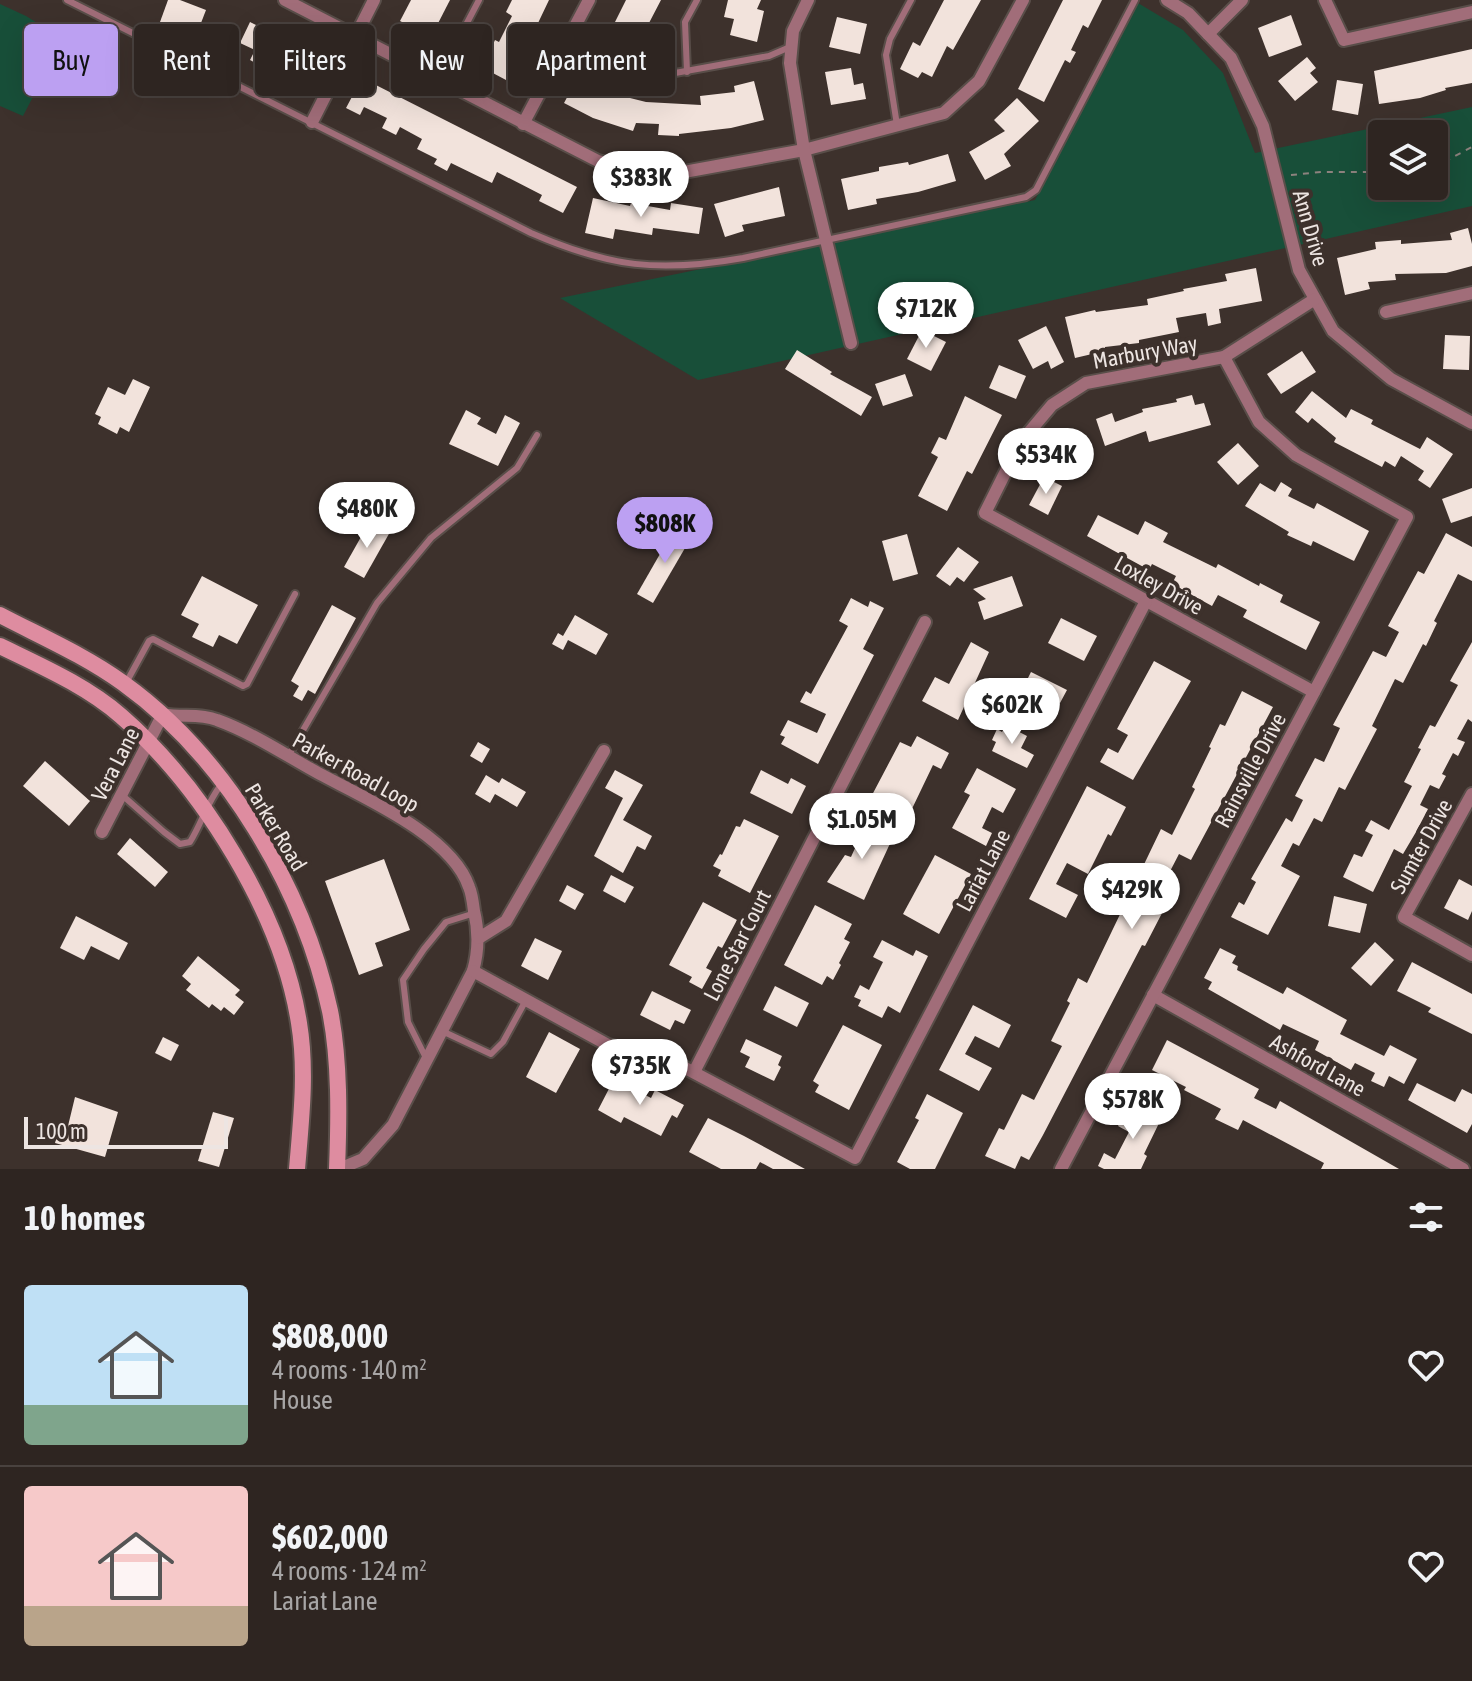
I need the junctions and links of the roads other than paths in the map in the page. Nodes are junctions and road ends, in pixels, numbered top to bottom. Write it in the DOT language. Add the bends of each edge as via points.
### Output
graph roads {
  1 [pos="67,0"];
  2 [pos="285,0"];
  3 [pos="374,0"];
  4 [pos="479,0"];
  5 [pos="589,0"];
  6 [pos="697,0"];
  7 [pos="808,0"];
  8 [pos="911,0"];
  9 [pos="1023,0"];
  10 [pos="1135,0"];
  11 [pos="1167,0"];
  12 [pos="1242,0"];
  13 [pos="1325,0"];
  14 [pos="1472,12"];
  15 [pos="330,24"];
  16 [pos="361,24"];
  17 [pos="466,24"];
  18 [pos="576,24"];
  19 [pos="1208,34"];
  20 [pos="790,47"];
  21 [pos="687,72"];
  22 [pos="675,74"];
  23 [pos="325,96"];
  24 [pos="469,96"];
  25 [pos="538,96"];
  26 [pos="312,122"];
  27 [pos="523,124"];
  28 [pos="897,126"];
  29 [pos="804,150"];
  30 [pos="826,240"];
  31 [pos="1472,293"];
  32 [pos="1315,299"];
  33 [pos="1386,312"];
  34 [pos="851,343"];
  35 [pos="1224,357"];
  36 [pos="1472,423"];
  37 [pos="537,435"];
  38 [pos="985,513"];
  39 [pos="295,594"];
  40 [pos="1146,601"];
  41 [pos="0,615"];
  42 [pos="925,622"];
  43 [pos="0,646"];
  44 [pos="125,684"];
  45 [pos="1314,692"];
  46 [pos="163,714"];
  47 [pos="148,743"];
  48 [pos="604,751"];
  49 [pos="288,756"];
  50 [pos="223,782"];
  51 [pos="1472,794"];
  52 [pos="122,795"];
  53 [pos="206,810"];
  54 [pos="102,832"];
  55 [pos="475,913"];
  56 [pos="479,938"];
  57 [pos="1472,955"];
  58 [pos="473,971"];
  59 [pos="1153,995"];
  60 [pos="526,1000"];
  61 [pos="442,1031"];
  62 [pos="427,1060"];
  63 [pos="694,1072"];
  64 [pos="297,1169"];
  65 [pos="338,1169"];
  66 [pos="1061,1169"];
  67 [pos="1463,1169"];
  1 -- 26 [label="lane"];
  2 -- 15 [label="street"];
  3 -- 16 [label="street"];
  4 -- 17 [label="lane"];
  5 -- 18 [label="street"];
  6 -- 21 [label="lane" via="685,22"];
  7 -- 20 [label="street"];
  8 -- 28 [label="lane" via="886,55"];
  9 -- 28 [label="street" via="979,81 944,113"];
  10 -- 30 [label="lane" via="1036,190 1016,200"];
  11 -- 19 [label="street, Ann Drive"];
  12 -- 19 [label="street"];
  13 -- 14 [label="street" via="1344,40"];
  19 -- 32 [label="street, Ann Drive" via="1231,58 1263,126 1299,270"];
  20 -- 21 [label="lane"];
  20 -- 29 [label="street"];
  21 -- 22 [label="lane"];
  23 -- 26 [label="street"];
  24 -- 27 [label="street"];
  25 -- 27 [label="street"];
  26 -- 30 [label="lane" via="531,233 605,261 696,266"];
  27 -- 29 [label="street" via="598,161 642,172 673,174"];
  28 -- 29 [label="street"];
  29 -- 30 [label="street"];
  30 -- 34 [label="street"];
  31 -- 33 [label="street"];
  32 -- 35 [label="street, Marbury Way"];
  32 -- 36 [label="street, Ann Drive" via="1333,331 1391,379"];
  35 -- 38 [label="street, Marbury Way" via="1086,383 1052,405 1020,443"];
  35 -- 45 [label="street, Rainsville Drive" via="1259,422 1296,455 1407,517"];
  37 -- 49 [label="lane" via="517,468 431,538 377,603"];
  38 -- 40 [label="street, Loxley Drive"];
  39 -- 44 [label="lane" via="247,684 153,639"];
  40 -- 45 [label="street, Loxley Drive"];
  40 -- 63 [label="street, Lariat Lane" via="855,1158"];
  41 -- 44 [label="main road, Parker Road"];
  42 -- 63 [label="street, Lone Star Court"];
  43 -- 47 [label="main road" via="78,687 120,715"];
  44 -- 46 [label="main road, Parker Road"];
  45 -- 59 [label="street, Rainsville Drive"];
  46 -- 47 [label="street, Vera Lane"];
  46 -- 49 [label="street, Parker Road Loop" via="217,720"];
  46 -- 50 [label="main road, Parker Road"];
  47 -- 52 [label="street, Vera Lane"];
  47 -- 53 [label="main road"];
  48 -- 56 [label="street" via="506,921"];
  49 -- 55 [label="street, Parker Road Loop" via="424,833 464,875"];
  50 -- 53 [label="lane"];
  50 -- 65 [label="main road, Parker Road" via="300,912 316,964 330,1013"];
  51 -- 57 [label="street, Sumter Drive" via="1404,917"];
  52 -- 53 [label="lane" via="180,844 190,842"];
  52 -- 54 [label="street, Vera Lane"];
  53 -- 64 [label="main road" via="271,925 288,975 304,1076"];
  55 -- 56 [label="street, Parker Road Loop"];
  55 -- 62 [label="lane" via="446,922 403,980 408,1022"];
  56 -- 58 [label="street, Parker Road Loop"];
  58 -- 60 [label="street"];
  58 -- 61 [label="street, Parker Road Loop"];
  59 -- 66 [label="street, Rainsville Drive"];
  59 -- 67 [label="street, Ashford Lane"];
  60 -- 61 [label="lane" via="491,1054"];
  60 -- 63 [label="street" via="608,1045"];
  61 -- 62 [label="street, Parker Road Loop"];
  62 -- 65 [label="street, Parker Road Loop" via="393,1125 363,1159"];
}
